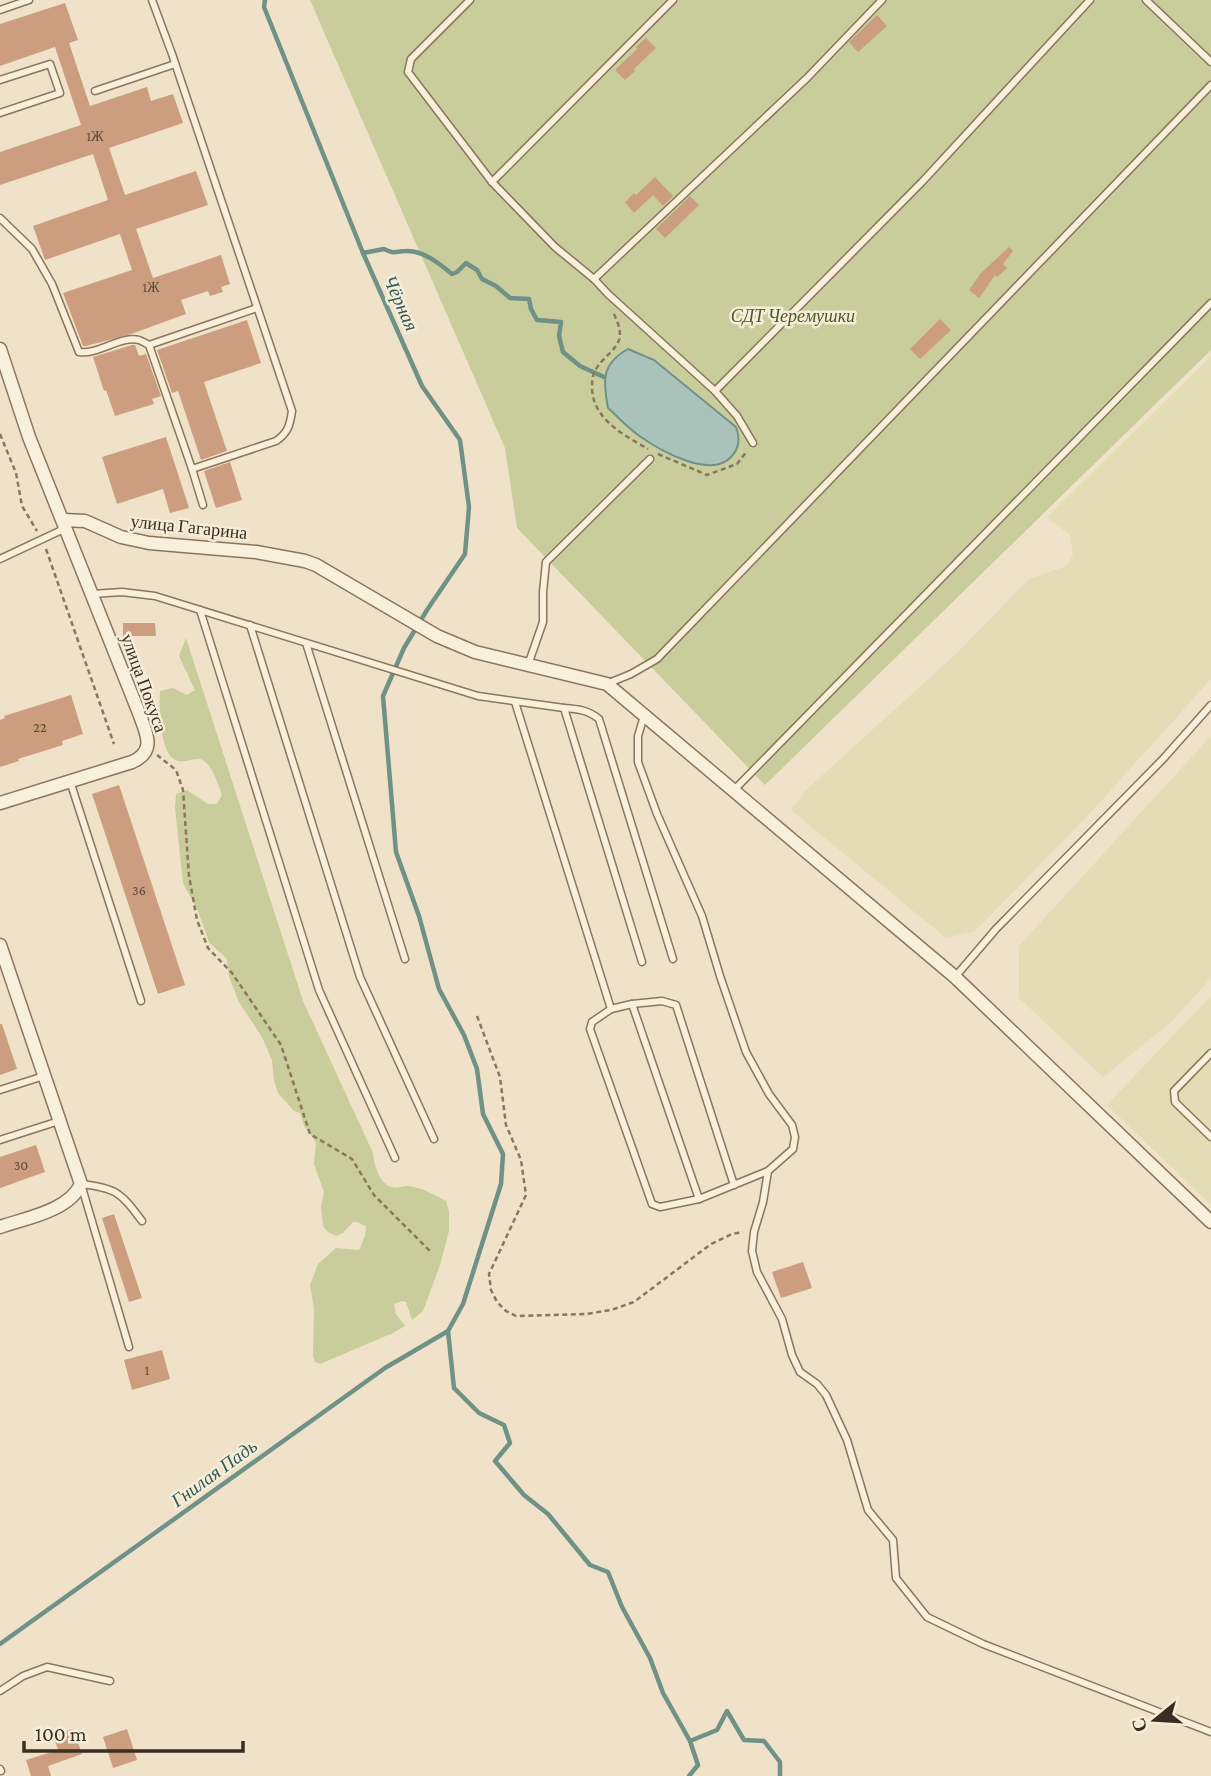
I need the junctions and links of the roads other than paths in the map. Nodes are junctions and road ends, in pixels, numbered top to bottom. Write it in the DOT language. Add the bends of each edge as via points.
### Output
graph roads {
  1 [pos="29,0"];
  2 [pos="152,0"];
  3 [pos="470,0"];
  4 [pos="673,0"];
  5 [pos="883,0"];
  6 [pos="1090,0"];
  7 [pos="1146,0"];
  8 [pos="0,10"];
  9 [pos="1211,62"];
  10 [pos="176,64"];
  11 [pos="0,80"];
  12 [pos="1211,85"];
  13 [pos="95,91"];
  14 [pos="0,113"];
  15 [pos="492,182"];
  16 [pos="0,218"];
  17 [pos="594,279"];
  18 [pos="1211,303"];
  19 [pos="257,308"];
  20 [pos="149,345"];
  21 [pos="0,349"];
  22 [pos="715,391"];
  23 [pos="753,443"];
  24 [pos="650,458"];
  25 [pos="192,469"];
  26 [pos="203,505"];
  27 [pos="64,524"];
  28 [pos="0,559"];
  29 [pos="92,594"];
  30 [pos="200,610"];
  31 [pos="250,625"];
  32 [pos="306,643"];
  33 [pos="528,665"];
  34 [pos="607,684"];
  35 [pos="515,702"];
  36 [pos="1211,705"];
  37 [pos="564,708"];
  38 [pos="644,716"];
  39 [pos="70,781"];
  40 [pos="734,790"];
  41 [pos="0,803"];
  42 [pos="0,945"];
  43 [pos="405,959"];
  44 [pos="673,959"];
  45 [pos="642,962"];
  46 [pos="955,977"];
  47 [pos="141,1002"];
  48 [pos="632,1004"];
  49 [pos="611,1009"];
  50 [pos="1211,1052"];
  51 [pos="44,1076"];
  52 [pos="0,1090"];
  53 [pos="59,1121"];
  54 [pos="1211,1137"];
  55 [pos="434,1139"];
  56 [pos="0,1140"];
  57 [pos="394,1158"];
  58 [pos="768,1171"];
  59 [pos="81,1184"];
  60 [pos="734,1185"];
  61 [pos="699,1199"];
  62 [pos="142,1221"];
  63 [pos="1211,1222"];
  64 [pos="0,1227"];
  65 [pos="129,1347"];
  66 [pos="110,1681"];
  67 [pos="0,1691"];
  68 [pos="1211,1732"];
  1 -- 8 [label="lane"];
  2 -- 10 [label="lane"];
  3 -- 15 [label="lane" via="411,59 408,72"];
  4 -- 15 [label="lane"];
  5 -- 17 [label="lane"];
  6 -- 22 [label="lane" via="922,182"];
  7 -- 9 [label="lane"];
  10 -- 13 [label="lane"];
  10 -- 19 [label="lane"];
  11 -- 14 [label="lane" via="50,64 60,93"];
  12 -- 34 [label="lane" via="657,659"];
  15 -- 17 [label="lane" via="555,247"];
  16 -- 20 [label="lane" via="32,249 52,284 79,352 137,339"];
  17 -- 22 [label="lane"];
  18 -- 40 [label="lane"];
  19 -- 20 [label="lane"];
  19 -- 25 [label="lane" via="292,411 290,427 276,441"];
  20 -- 25 [label="lane"];
  21 -- 27 [label="street"];
  22 -- 23 [label="lane"];
  24 -- 33 [label="lane" via="545,562 543,622"];
  25 -- 26 [label="lane"];
  27 -- 28 [label="lane"];
  27 -- 29 [label="street, улица Покуса"];
  27 -- 33 [label="street, улица Гагарина" via="85,521 149,543 305,561 437,636 475,652"];
  29 -- 30 [label="lane" via="155,596"];
  29 -- 39 [label="street, улица Покуса" via="139,713 147,751 132,762"];
  30 -- 31 [label="lane"];
  30 -- 57 [label="lane" via="319,990"];
  31 -- 32 [label="lane"];
  31 -- 55 [label="lane" via="360,977"];
  32 -- 35 [label="lane" via="478,696"];
  32 -- 43 [label="lane"];
  33 -- 34 [label="street, улица Гагарина"];
  34 -- 38 [label="street"];
  35 -- 37 [label="lane"];
  35 -- 49 [label="lane"];
  36 -- 46 [label="lane"];
  37 -- 44 [label="lane" via="584,710 598,719"];
  37 -- 45 [label="lane"];
  38 -- 40 [label="street"];
  38 -- 58 [label="lane" via="638,762 702,916 746,1052 792,1125 793,1149"];
  39 -- 41 [label="street, улица Покуса"];
  39 -- 47 [label="lane"];
  40 -- 46 [label="street"];
  42 -- 51 [label="street"];
  46 -- 63 [label="street"];
  48 -- 49 [label="lane"];
  48 -- 60 [label="lane" via="662,1000 676,1005"];
  48 -- 61 [label="lane"];
  49 -- 61 [label="lane" via="592,1022 590,1030 652,1204 660,1207"];
  50 -- 54 [label="lane" via="1174,1091 1175,1102"];
  51 -- 52 [label="lane"];
  51 -- 53 [label="street"];
  53 -- 56 [label="lane"];
  53 -- 59 [label="street"];
  58 -- 60 [label="lane"];
  58 -- 68 [label="lane" via="754,1232 757,1272 782,1319 800,1372 826,1395 847,1440 868,1510 893,1540 896,1578 927,1617 983,1644"];
  59 -- 62 [label="lane" via="115,1191"];
  59 -- 64 [label="street" via="60,1206"];
  59 -- 65 [label="lane"];
  60 -- 61 [label="lane"];
  66 -- 67 [label="lane" via="47,1667"];
}
